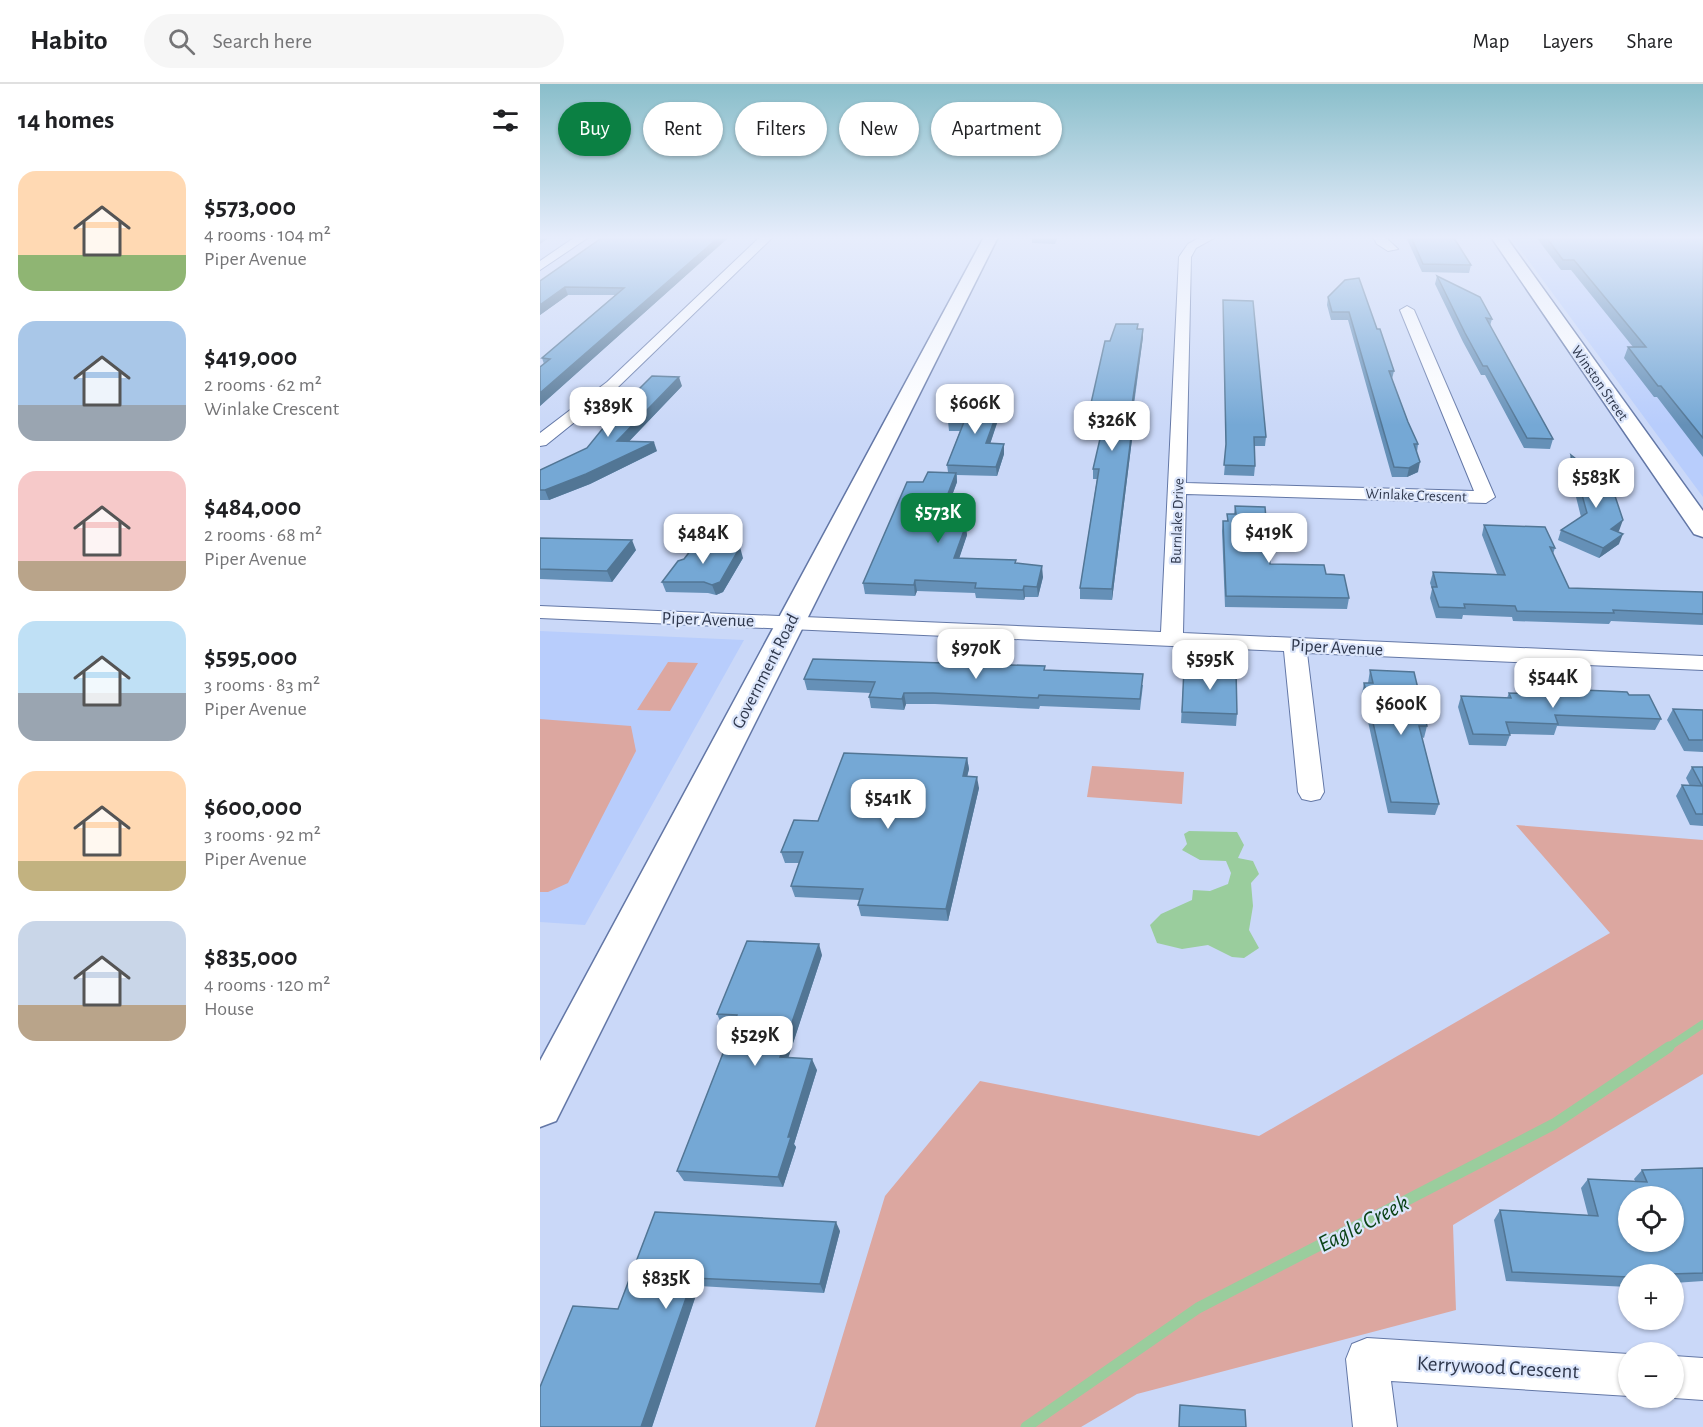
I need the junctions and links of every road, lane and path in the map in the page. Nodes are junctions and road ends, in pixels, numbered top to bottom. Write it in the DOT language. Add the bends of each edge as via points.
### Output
graph roads {
  1 [pos="701,300"];
  2 [pos="958,300"];
  3 [pos="1184,300"];
  4 [pos="1542,300"];
  5 [pos="1407,310"];
  6 [pos="540,441"];
  7 [pos="1178,488"];
  8 [pos="1703,529"];
  9 [pos="540,612"];
  10 [pos="790,622"];
  11 [pos="1172,639"];
  12 [pos="1295,645"];
  13 [pos="1703,663"];
  14 [pos="1311,792"];
  15 [pos="540,1106"];
  16 [pos="1618,1374"];
  17 [pos="1684,1378"];
  18 [pos="1703,1379"];
  19 [pos="1375,1427"];
  1 -- 6 [label="street" via="612,385"];
  2 -- 10 [label="street, Government Road"];
  3 -- 7 [label="street, Burnlake Drive"];
  4 -- 8 [label="street, Winston Street"];
  5 -- 7 [label="street, Winlake Crescent" via="1486,497"];
  7 -- 11 [label="street, Burnlake Drive"];
  9 -- 10 [label="street, Piper Avenue"];
  10 -- 11 [label="street, Piper Avenue"];
  10 -- 15 [label="street, Government Road"];
  11 -- 12 [label="street, Piper Avenue"];
  12 -- 13 [label="street, Piper Avenue"];
  12 -- 14 [label="street"];
  16 -- 19 [label="street, Kerrywood Crescent" via="1367,1359"];
  17 -- 18 [label="street"];
}
